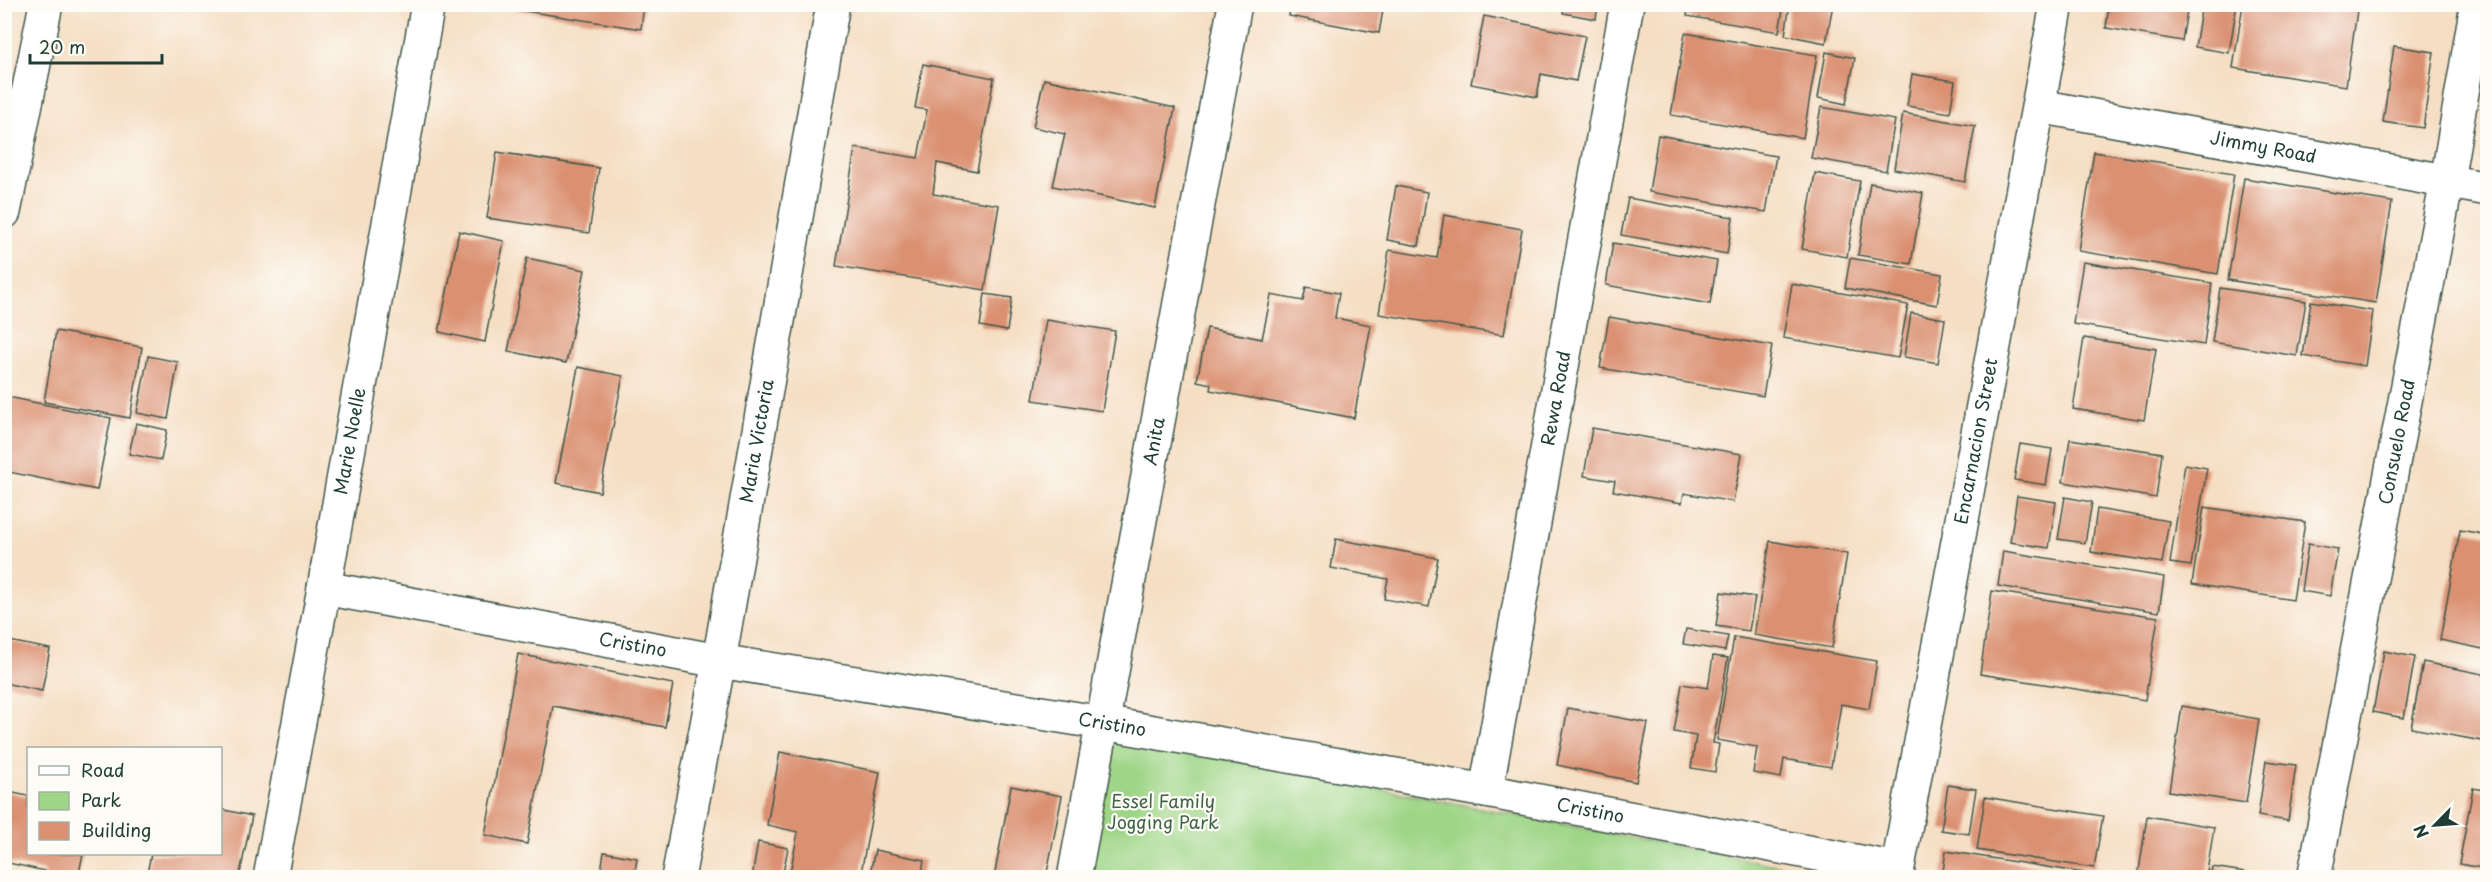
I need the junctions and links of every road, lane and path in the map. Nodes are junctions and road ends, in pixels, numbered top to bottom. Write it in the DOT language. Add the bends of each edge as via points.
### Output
graph roads {
  1 [pos="46,4"];
  2 [pos="428,4"];
  3 [pos="833,4"];
  4 [pos="1235,4"];
  5 [pos="1627,4"];
  6 [pos="2057,4"];
  7 [pos="2476,4"];
  8 [pos="2039,106"];
  9 [pos="2447,181"];
  10 [pos="2487,189"];
  11 [pos="4,212"];
  12 [pos="324,588"];
  13 [pos="719,661"];
  14 [pos="1103,723"];
  15 [pos="1486,791"];
  16 [pos="1896,873"];
  17 [pos="270,878"];
  18 [pos="678,878"];
  19 [pos="1074,878"];
  20 [pos="2314,878"];
  1 -- 11 [label="street"];
  2 -- 12 [label="street, Marie Noelle"];
  3 -- 13 [label="street, Maria Victoria"];
  4 -- 14 [label="street, Anita"];
  5 -- 15 [label="street, Rewa Road"];
  6 -- 8 [label="street, Encarnacion Street"];
  7 -- 9 [label="street, Consuelo Road"];
  8 -- 9 [label="street, Jimmy Road"];
  8 -- 16 [label="street, Encarnacion Street"];
  9 -- 10 [label="street, Jimmy Road"];
  9 -- 20 [label="street, Consuelo Road"];
  12 -- 13 [label="street, Cristino"];
  12 -- 17 [label="street, Marie Noelle"];
  13 -- 14 [label="street, Cristino"];
  13 -- 18 [label="street, Maria Victoria"];
  14 -- 15 [label="street, Cristino"];
  14 -- 19 [label="street, Anita"];
  15 -- 16 [label="street, Cristino"];
}
